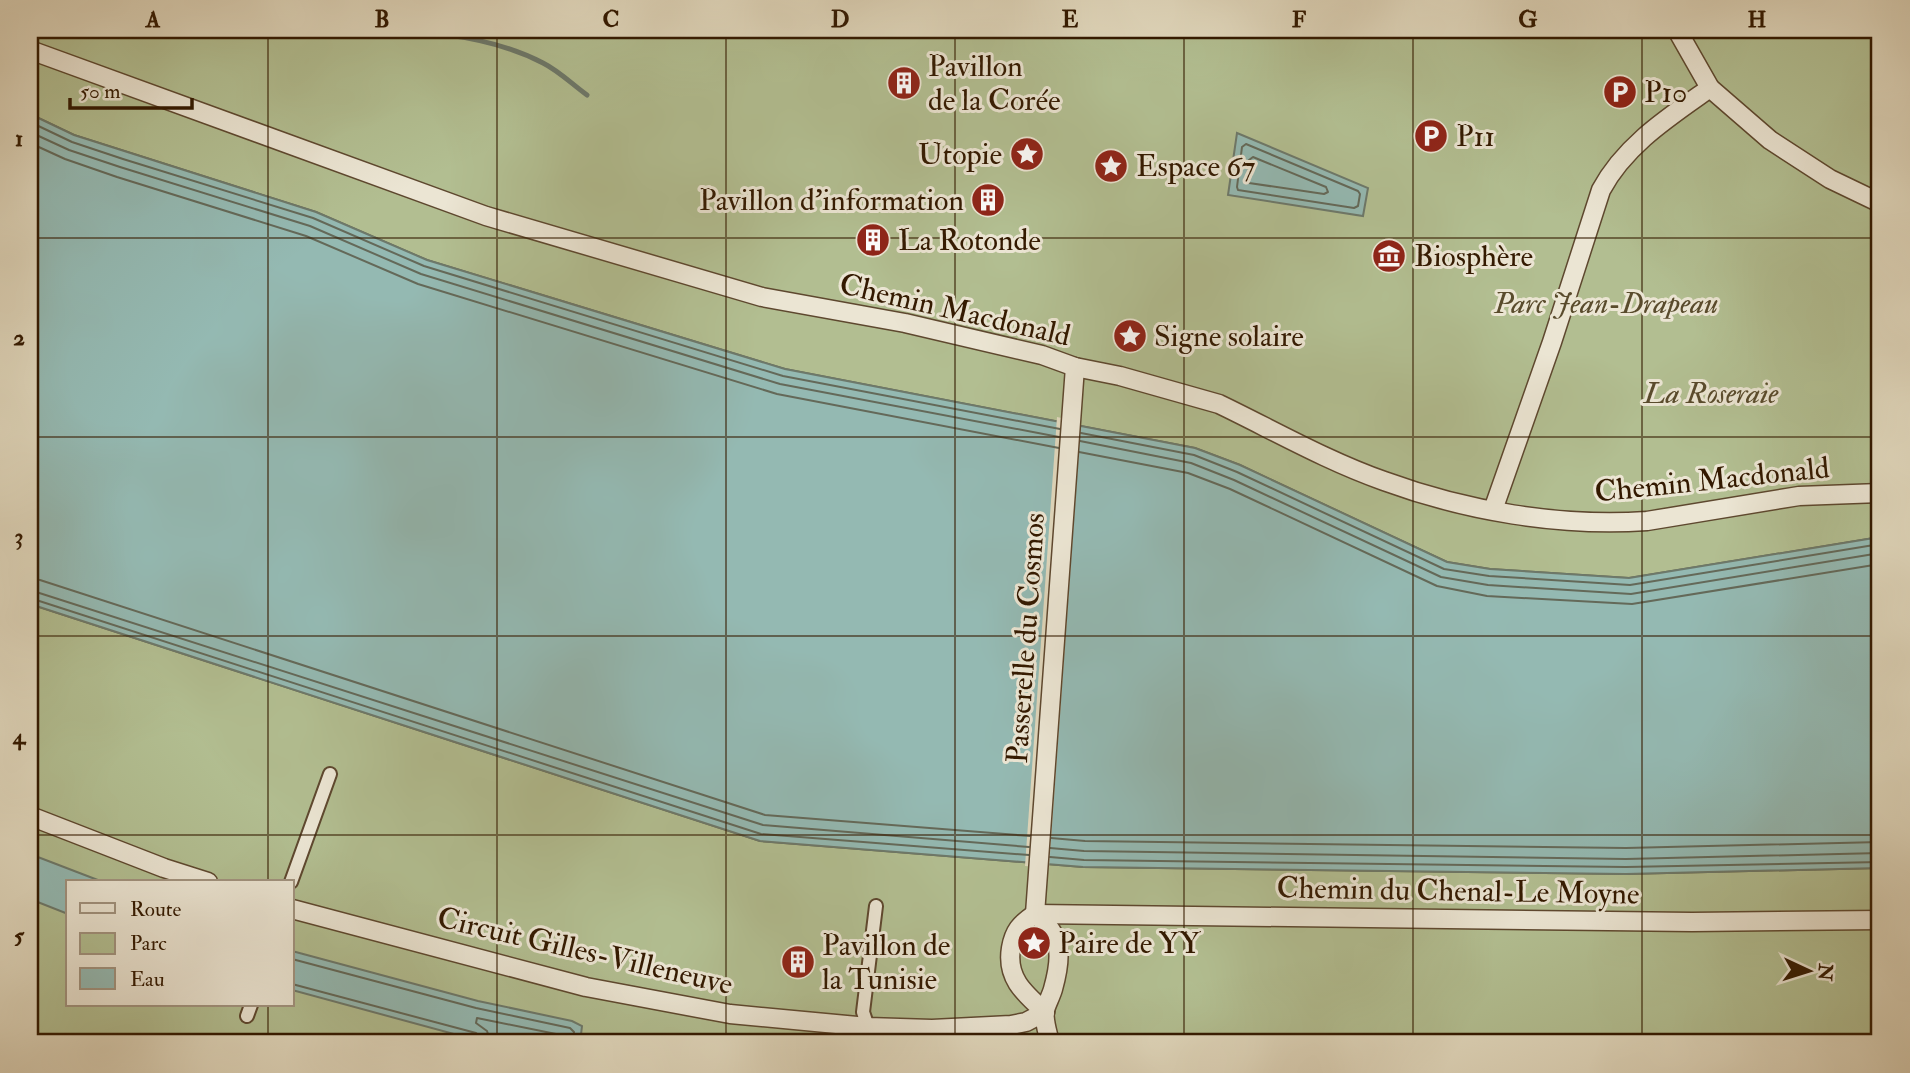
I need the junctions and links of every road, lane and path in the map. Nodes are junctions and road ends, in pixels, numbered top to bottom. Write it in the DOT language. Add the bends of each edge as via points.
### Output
graph roads {
  1 [pos="1677,30"];
  2 [pos="30,50"];
  3 [pos="1710,88"];
  4 [pos="1880,203"];
  5 [pos="1076,367"];
  6 [pos="1880,493"];
  7 [pos="1493,510"];
  8 [pos="330,774"];
  9 [pos="30,816"];
  10 [pos="202,880"];
  11 [pos="291,880"];
  12 [pos="876,906"];
  13 [pos="294,910"];
  14 [pos="1035,914"];
  15 [pos="1880,920"];
  16 [pos="1045,1012"];
  17 [pos="869,1027"];
  18 [pos="1050,1043"];
  1 -- 3 [label="street"];
  2 -- 5 [label="street, Chemin Macdonald" via="486,216 762,297 905,323"];
  3 -- 4 [label="street" via="1770,141 1830,179"];
  3 -- 7 [label="street" via="1638,142 1611,170"];
  5 -- 7 [label="street, Chemin Macdonald" via="1219,404 1382,481"];
  5 -- 14 [label="street, Passerelle du Cosmos"];
  6 -- 7 [label="street, Chemin Macdonald" via="1799,496 1625,523 1564,521"];
  8 -- 11 [label="street"];
  9 -- 10 [label="street"];
  12 -- 17 [label="street" via="863,1012"];
  13 -- 17 [label="street, Circuit Gilles-Villeneuve" via="610,992 730,1014"];
  14 -- 15 [label="street, Chemin du Chenal-Le Moyne"];
  14 -- 16 [label="street" via="1050,925 1058,944 1055,979"];
  14 -- 16 [label="street" via="1019,925 1010,966 1022,992"];
  16 -- 17 [label="street, Circuit Gilles-Villeneuve" via="1026,1022 973,1028"];
  16 -- 18 [label="street"];
}
